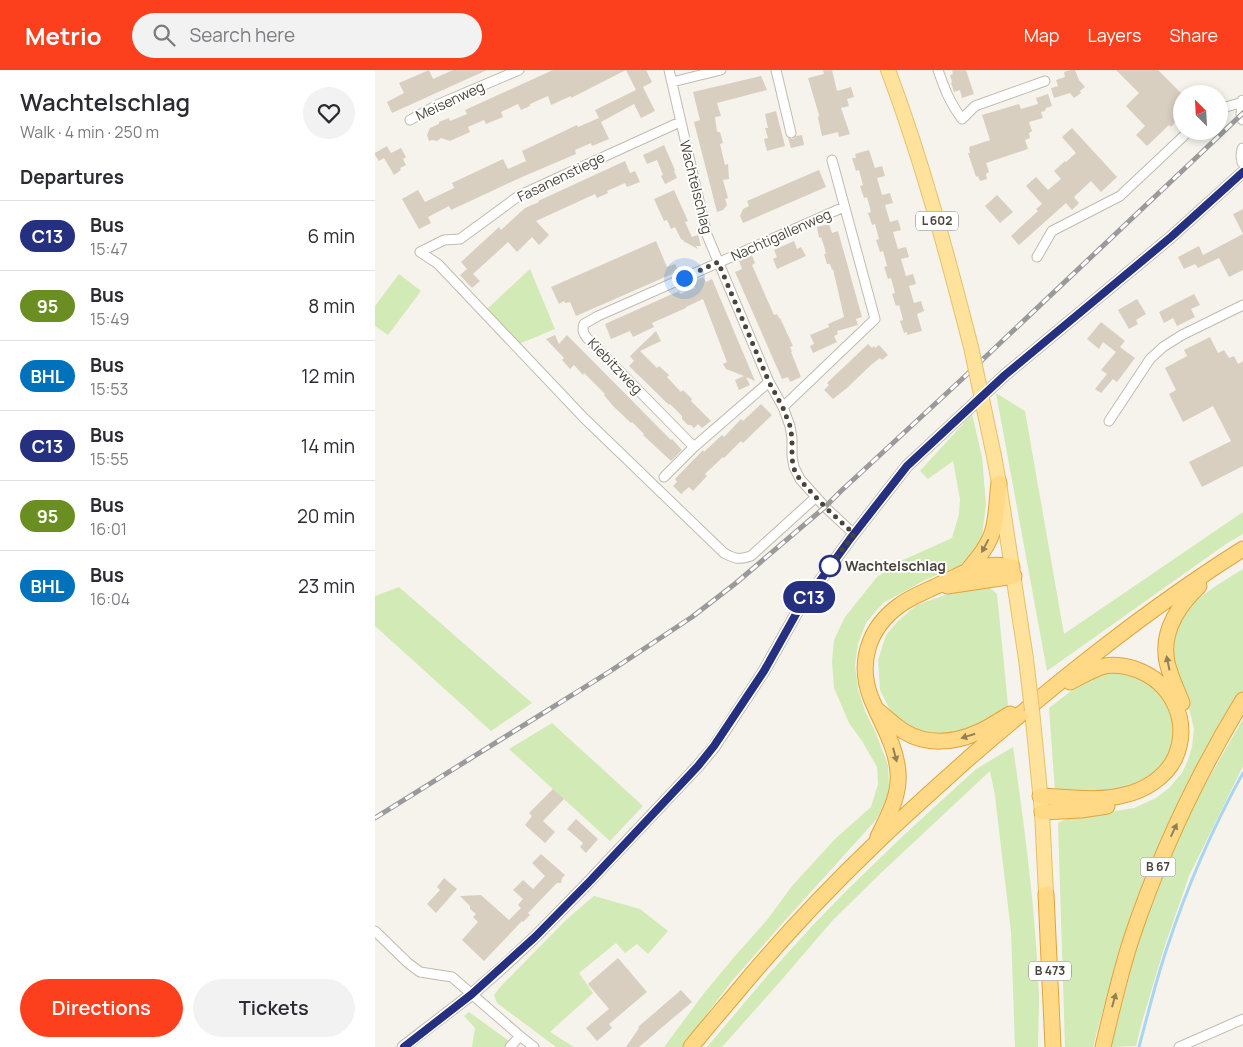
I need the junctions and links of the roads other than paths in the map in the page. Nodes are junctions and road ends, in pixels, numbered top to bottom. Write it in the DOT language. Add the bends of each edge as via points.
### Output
graph roads {
  1 [pos="519,70"];
  2 [pos="669,70"];
  3 [pos="721,70"];
  4 [pos="775,70"];
  5 [pos="888,70"];
  6 [pos="938,70"];
  7 [pos="1045,80"];
  8 [pos="671,82"];
  9 [pos="1243,101"];
  10 [pos="1228,106"];
  11 [pos="1243,119"];
  12 [pos="409,120"];
  13 [pos="680,122"];
  14 [pos="791,133"];
  15 [pos="1179,140"];
  16 [pos="1243,149"];
  17 [pos="832,160"];
  18 [pos="1243,162"];
  19 [pos="1243,172"];
  20 [pos="844,206"];
  21 [pos="1037,257"];
  22 [pos="718,262"];
  23 [pos="1243,305"];
  24 [pos="769,382"];
  25 [pos="783,408"];
  26 [pos="1109,421"];
  27 [pos="694,447"];
  28 [pos="664,477"];
  29 [pos="999,483"];
  30 [pos="816,497"];
  31 [pos="854,534"];
  32 [pos="1243,549"];
  33 [pos="1229,558"];
  34 [pos="969,570"];
  35 [pos="1013,572"];
  36 [pos="931,589"];
  37 [pos="1037,699"];
  38 [pos="1243,700"];
  39 [pos="877,710"];
  40 [pos="1040,796"];
  41 [pos="1042,812"];
  42 [pos="874,844"];
  43 [pos="1046,894"];
  44 [pos="375,931"];
  45 [pos="472,994"];
  46 [pos="1243,1018"];
  47 [pos="520,1036"];
  48 [pos="403,1047"];
  49 [pos="511,1047"];
  50 [pos="534,1047"];
  51 [pos="691,1047"];
  52 [pos="1053,1047"];
  53 [pos="1103,1047"];
  54 [pos="1179,1047"];
  1 -- 12 [label="street, Meisenweg"];
  2 -- 8 [label="street, Wachtelschlag"];
  3 -- 8 [label="street"];
  4 -- 14 [label="street"];
  5 -- 29 [label="main road, L 602, bridge" via="949,263 971,347"];
  6 -- 7 [label="street" via="945,92 962,118 975,106"];
  8 -- 13 [label="street, Wachtelschlag"];
  9 -- 10 [label="street"];
  9 -- 11 [label="street"];
  13 -- 22 [label="street, Wachtelschlag" via="707,235"];
  13 -- 30 [label="street, Fasanenstiege" via="520,195 461,239 444,240 420,252 439,264 584,418 724,553 742,559 751,556"];
  15 -- 21 [label="street" via="1120,196 1052,231"];
  16 -- 18 [label="street"];
  17 -- 20 [label="street, Nachtigallenweg"];
  19 -- 31 [label="street" via="957,418 907,466"];
  20 -- 22 [label="street, Nachtigallenweg"];
  20 -- 25 [label="street, Nachtigallenweg" via="875,319"];
  22 -- 24 [label="street, Wachtelschlag"];
  22 -- 27 [label="street, Kiebitzweg" via="589,320 582,329 583,334"];
  23 -- 26 [label="street" via="1163,347 1150,359"];
  24 -- 25 [label="street, Wachtelschlag"];
  24 -- 27 [label="street"];
  25 -- 30 [label="street, Wachtelschlag" via="790,426 793,467"];
  27 -- 28 [label="street"];
  29 -- 34 [label="highway, one-way" via="993,530"];
  29 -- 35 [label="main road, L 602"];
  30 -- 31 [label="street, Wachtelschlag"];
  31 -- 45 [label="street" via="796,614 764,671 709,753 535,937"];
  32 -- 33 [label="highway"];
  33 -- 37 [label="highway" via="1132,626"];
  41 -- 33 [label="highway, one-way" via="1127,803 1151,793 1167,781 1186,748 1188,731 1186,714 1167,662 1167,634 1179,608"];
  34 -- 35 [label="highway" via="1002,565"];
  34 -- 36 [label="highway"];
  35 -- 36 [label="highway"];
  35 -- 40 [label="main road, B 473, bridge"];
  36 -- 39 [label="highway" via="892,611 871,638 865,673 867,688"];
  37 -- 39 [label="highway, one-way" via="977,733 947,742 913,737"];
  37 -- 40 [label="highway" via="1102,667 1130,668 1156,680 1171,696 1181,733 1174,759 1163,775 1143,789 1107,798"];
  37 -- 42 [label="highway"];
  53 -- 38 [label="highway, B 67, one-way" via="1132,938 1153,877 1195,786"];
  39 -- 42 [label="highway, one-way" via="892,745 899,774 893,806"];
  40 -- 41 [label="main road, B 473"];
  41 -- 43 [label="main road, B 473"];
  42 -- 51 [label="highway" via="796,924"];
  43 -- 52 [label="highway, B 473"];
  44 -- 45 [label="street" via="420,972 452,977"];
  45 -- 47 [label="street"];
  45 -- 48 [label="street"];
  46 -- 54 [label="street"];
  47 -- 49 [label="street"];
  47 -- 50 [label="street"];
}
